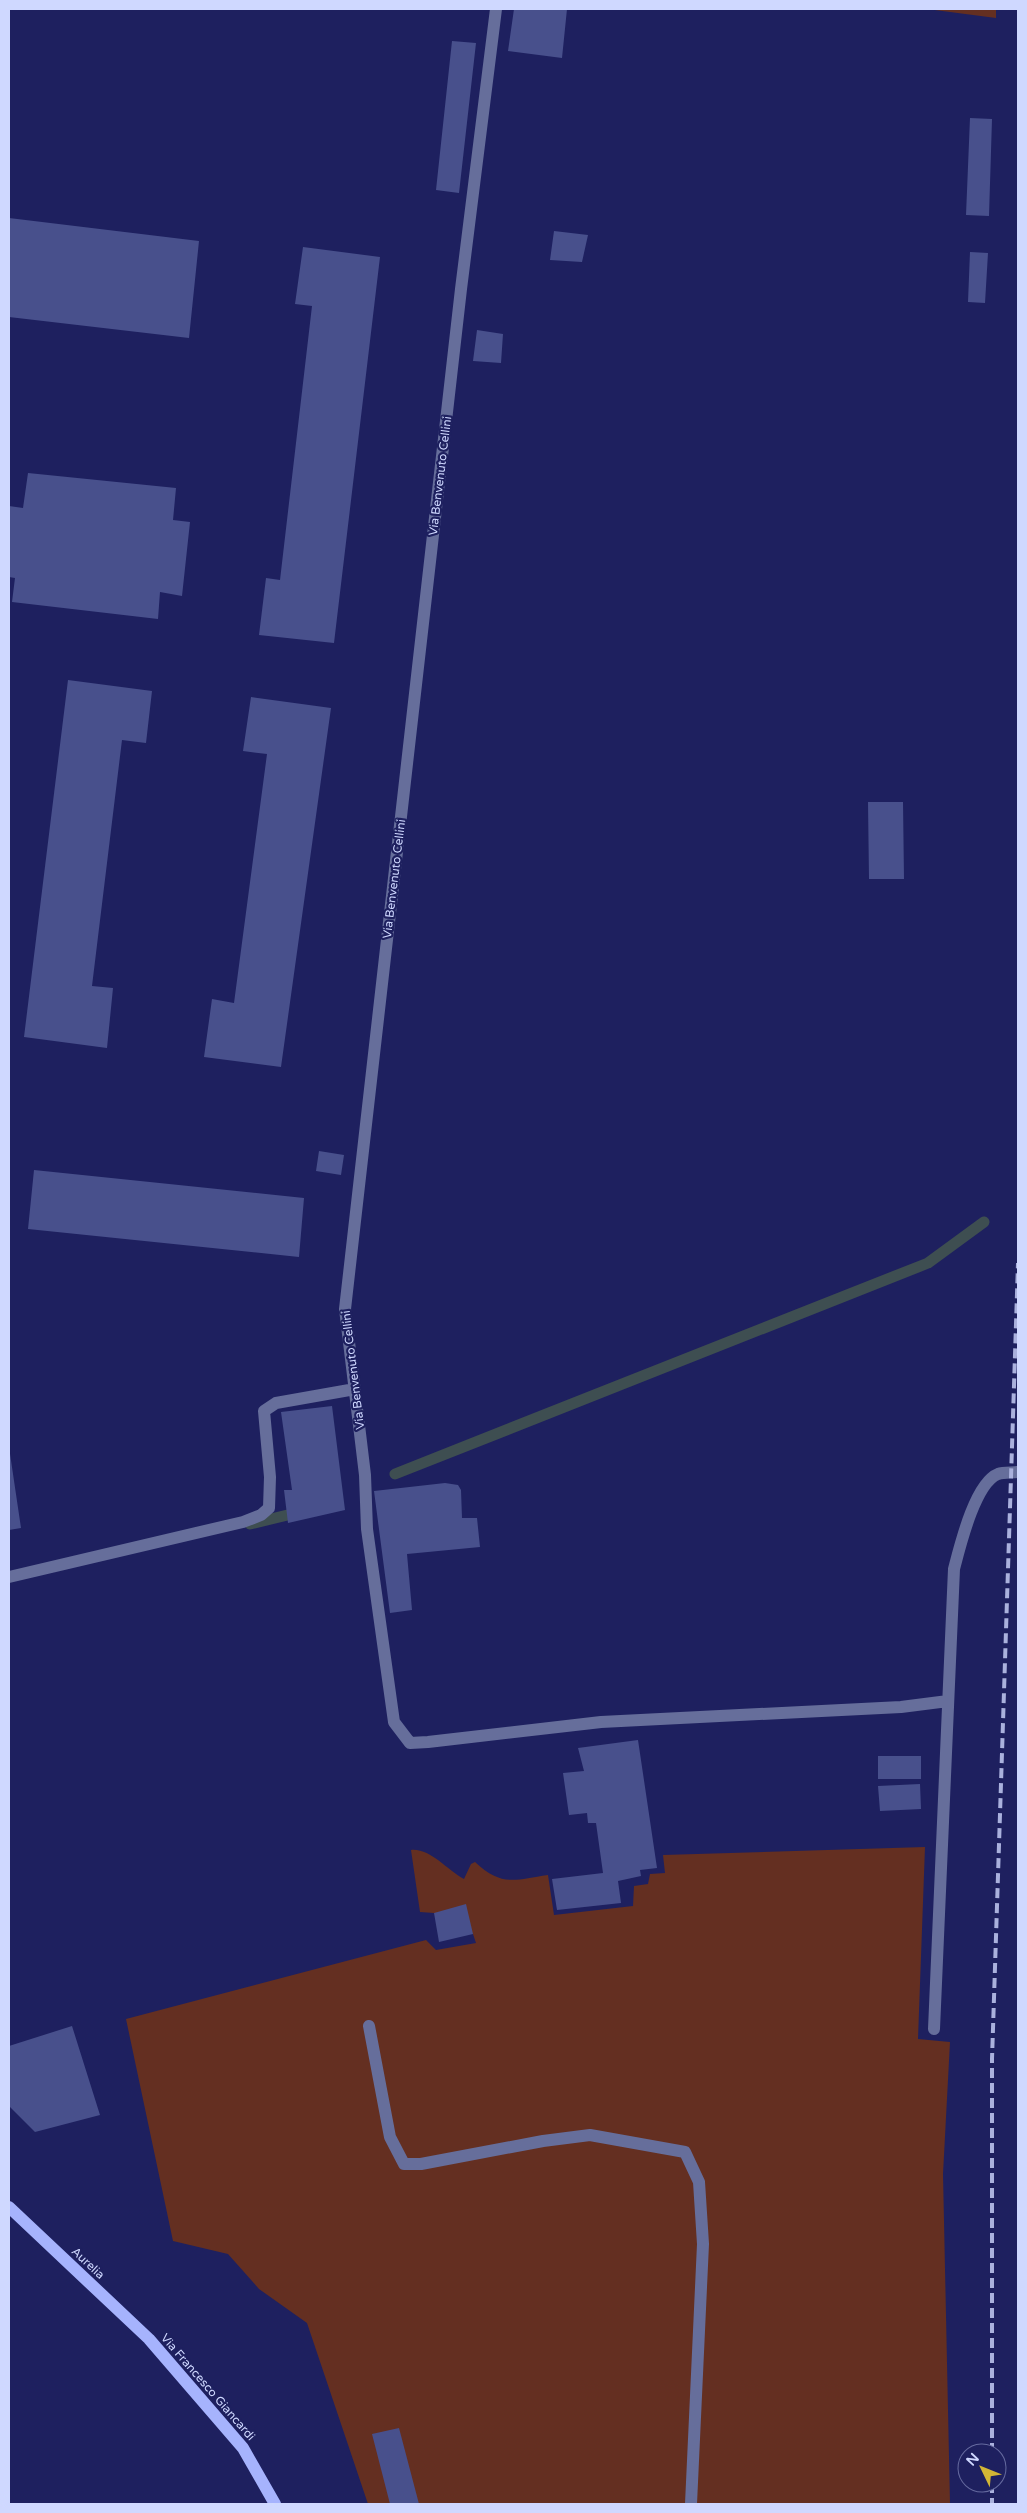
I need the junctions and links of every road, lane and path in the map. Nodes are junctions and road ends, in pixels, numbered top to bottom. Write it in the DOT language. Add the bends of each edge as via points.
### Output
graph roads {
  1 [pos="496,9"];
  2 [pos="355,1389"];
  3 [pos="1018,1472"];
  4 [pos="9,1577"];
  5 [pos="948,1701"];
  6 [pos="370,2026"];
  7 [pos="934,2030"];
  8 [pos="9,2207"];
  9 [pos="149,2339"];
  10 [pos="276,2504"];
  11 [pos="691,2504"];
  1 -- 2 [label="street, Via Benvenuto Cellini" via="462,280 345,1309"];
  2 -- 4 [label="street" via="276,1403 264,1411 270,1477 269,1508 261,1515"];
  2 -- 5 [label="street, Via Benvenuto Cellini" via="365,1475 367,1529 394,1722 410,1743 601,1722 901,1707"];
  3 -- 5 [label="street" via="998,1474 986,1484 968,1518 954,1568"];
  5 -- 7 [label="street"];
  6 -- 11 [label="street" via="390,2137 404,2164 422,2164 590,2135 685,2152 699,2182 703,2244"];
  8 -- 9 [label="main road, Aurelia"];
  9 -- 10 [label="main road, Via Francesco Giancardi" via="243,2448"];
}
